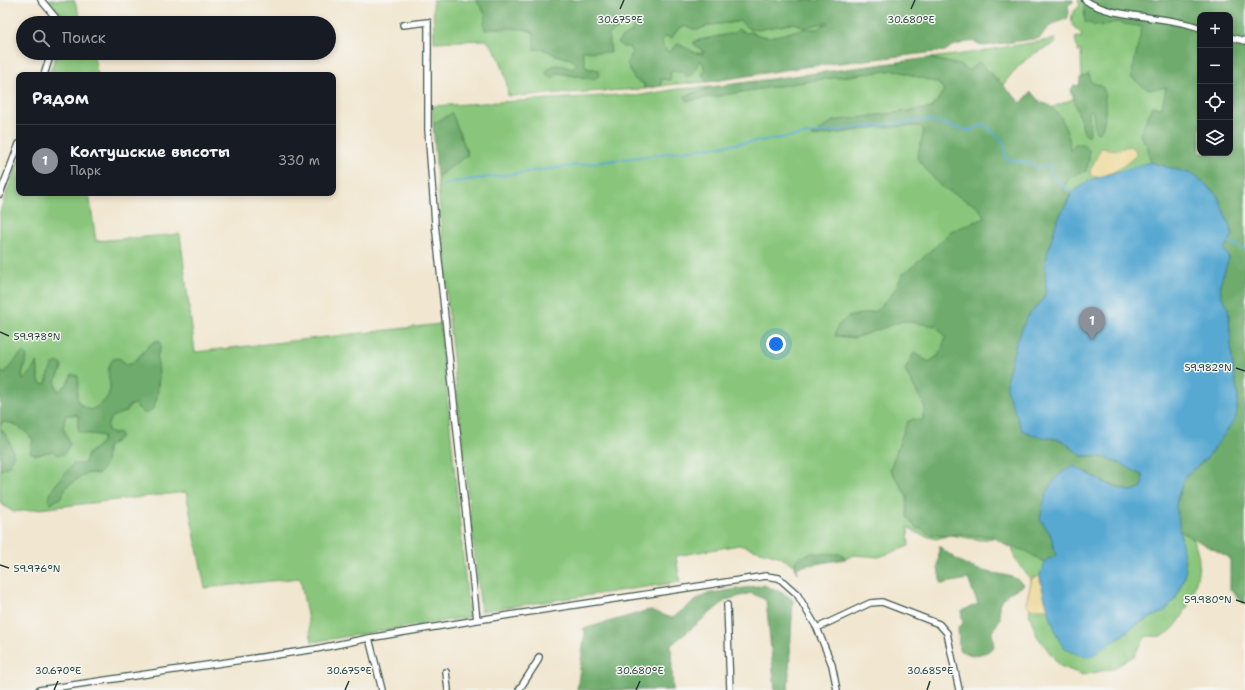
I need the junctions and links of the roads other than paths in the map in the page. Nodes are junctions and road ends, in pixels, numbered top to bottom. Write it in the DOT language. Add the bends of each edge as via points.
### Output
graph roads {
  1 [pos="41,0"];
  2 [pos="1085,0"];
  3 [pos="54,16"];
  4 [pos="403,25"];
  5 [pos="1197,27"];
  6 [pos="1233,38"];
  7 [pos="1245,41"];
  8 [pos="49,60"];
  9 [pos="45,72"];
  10 [pos="16,152"];
  11 [pos="0,194"];
  12 [pos="727,605"];
  13 [pos="477,620"];
  14 [pos="817,628"];
  15 [pos="369,638"];
  16 [pos="539,657"];
  17 [pos="446,672"];
  18 [pos="39,690"];
  19 [pos="382,690"];
  20 [pos="448,690"];
  21 [pos="519,690"];
  22 [pos="730,690"];
  23 [pos="837,690"];
  24 [pos="959,690"];
  1 -- 3 [label="street"];
  2 -- 5 [label="street" via="1109,10"];
  4 -- 13 [label="street" via="428,22 428,130 435,223"];
  6 -- 7 [label="street"];
  8 -- 9 [label="street"];
  10 -- 11 [label="street"];
  12 -- 22 [label="street"];
  13 -- 14 [label="street" via="766,576 779,578 797,594"];
  13 -- 15 [label="street"];
  14 -- 23 [label="street" via="832,665"];
  14 -- 24 [label="street" via="870,604 882,602 938,624 947,633"];
  15 -- 18 [label="street" via="316,649"];
  15 -- 19 [label="street"];
  16 -- 21 [label="street"];
  17 -- 20 [label="street"];
}
